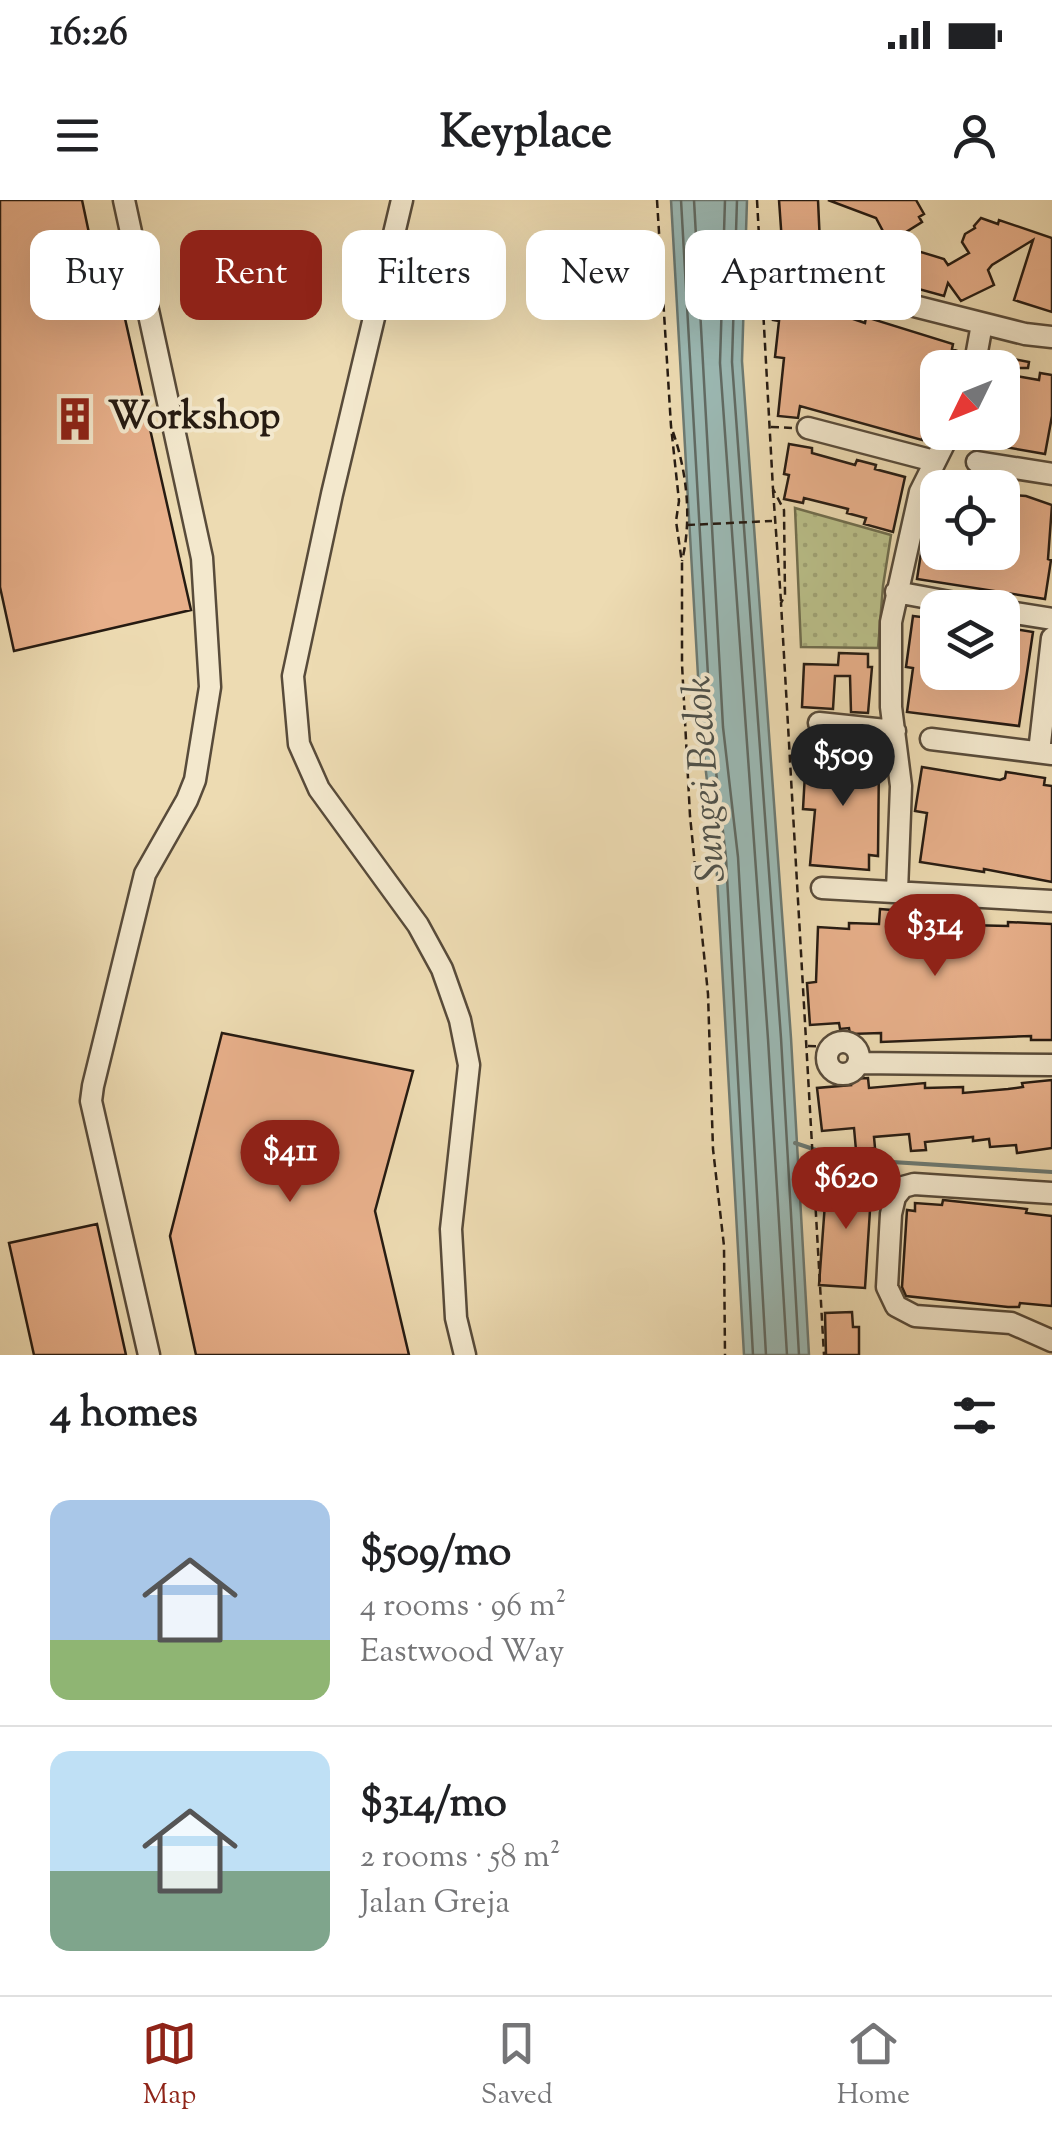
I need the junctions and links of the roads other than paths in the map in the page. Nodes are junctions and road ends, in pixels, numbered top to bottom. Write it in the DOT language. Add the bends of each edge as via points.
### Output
graph roads {
  1 [pos="124,200"];
  2 [pos="402,200"];
  3 [pos="921,309"];
  4 [pos="982,324"];
  5 [pos="1052,337"];
  6 [pos="977,350"];
  7 [pos="808,428"];
  8 [pos="940,450"];
  9 [pos="934,461"];
  10 [pos="977,462"];
  11 [pos="1052,474"];
  12 [pos="896,592"];
  13 [pos="920,596"];
  14 [pos="1020,614"];
  15 [pos="1052,619"];
  16 [pos="1052,638"];
  17 [pos="819,724"];
  18 [pos="895,731"];
  19 [pos="931,739"];
  20 [pos="1045,754"];
  21 [pos="822,888"];
  22 [pos="898,891"];
  23 [pos="1052,900"];
  24 [pos="832,1047"];
  25 [pos="1052,1065"];
  26 [pos="1052,1193"];
  27 [pos="1052,1341"];
  28 [pos="149,1355"];
  29 [pos="465,1355"];
  1 -- 28 [label="street" via="198,536 211,664 194,780 145,874 92,1086"];
  2 -- 29 [label="street" via="293,676 299,744 318,789 418,925 460,1020 469,1065 451,1229"];
  3 -- 4 [label="street"];
  4 -- 5 [label="street"];
  4 -- 6 [label="street"];
  7 -- 9 [label="street"];
  8 -- 9 [label="street"];
  9 -- 12 [label="street" via="916,504"];
  10 -- 11 [label="street"];
  12 -- 13 [label="street"];
  12 -- 18 [label="street" via="889,673"];
  14 -- 15 [label="street"];
  16 -- 20 [label="street"];
  17 -- 18 [label="street"];
  18 -- 22 [label="street"];
  19 -- 20 [label="street"];
  21 -- 22 [label="street"];
  22 -- 23 [label="street"];
  24 -- 25 [label="street" via="851,1044 858,1063"];
  26 -- 27 [label="street" via="903,1188 891,1210 887,1287 910,1315 1002,1321"];
}
